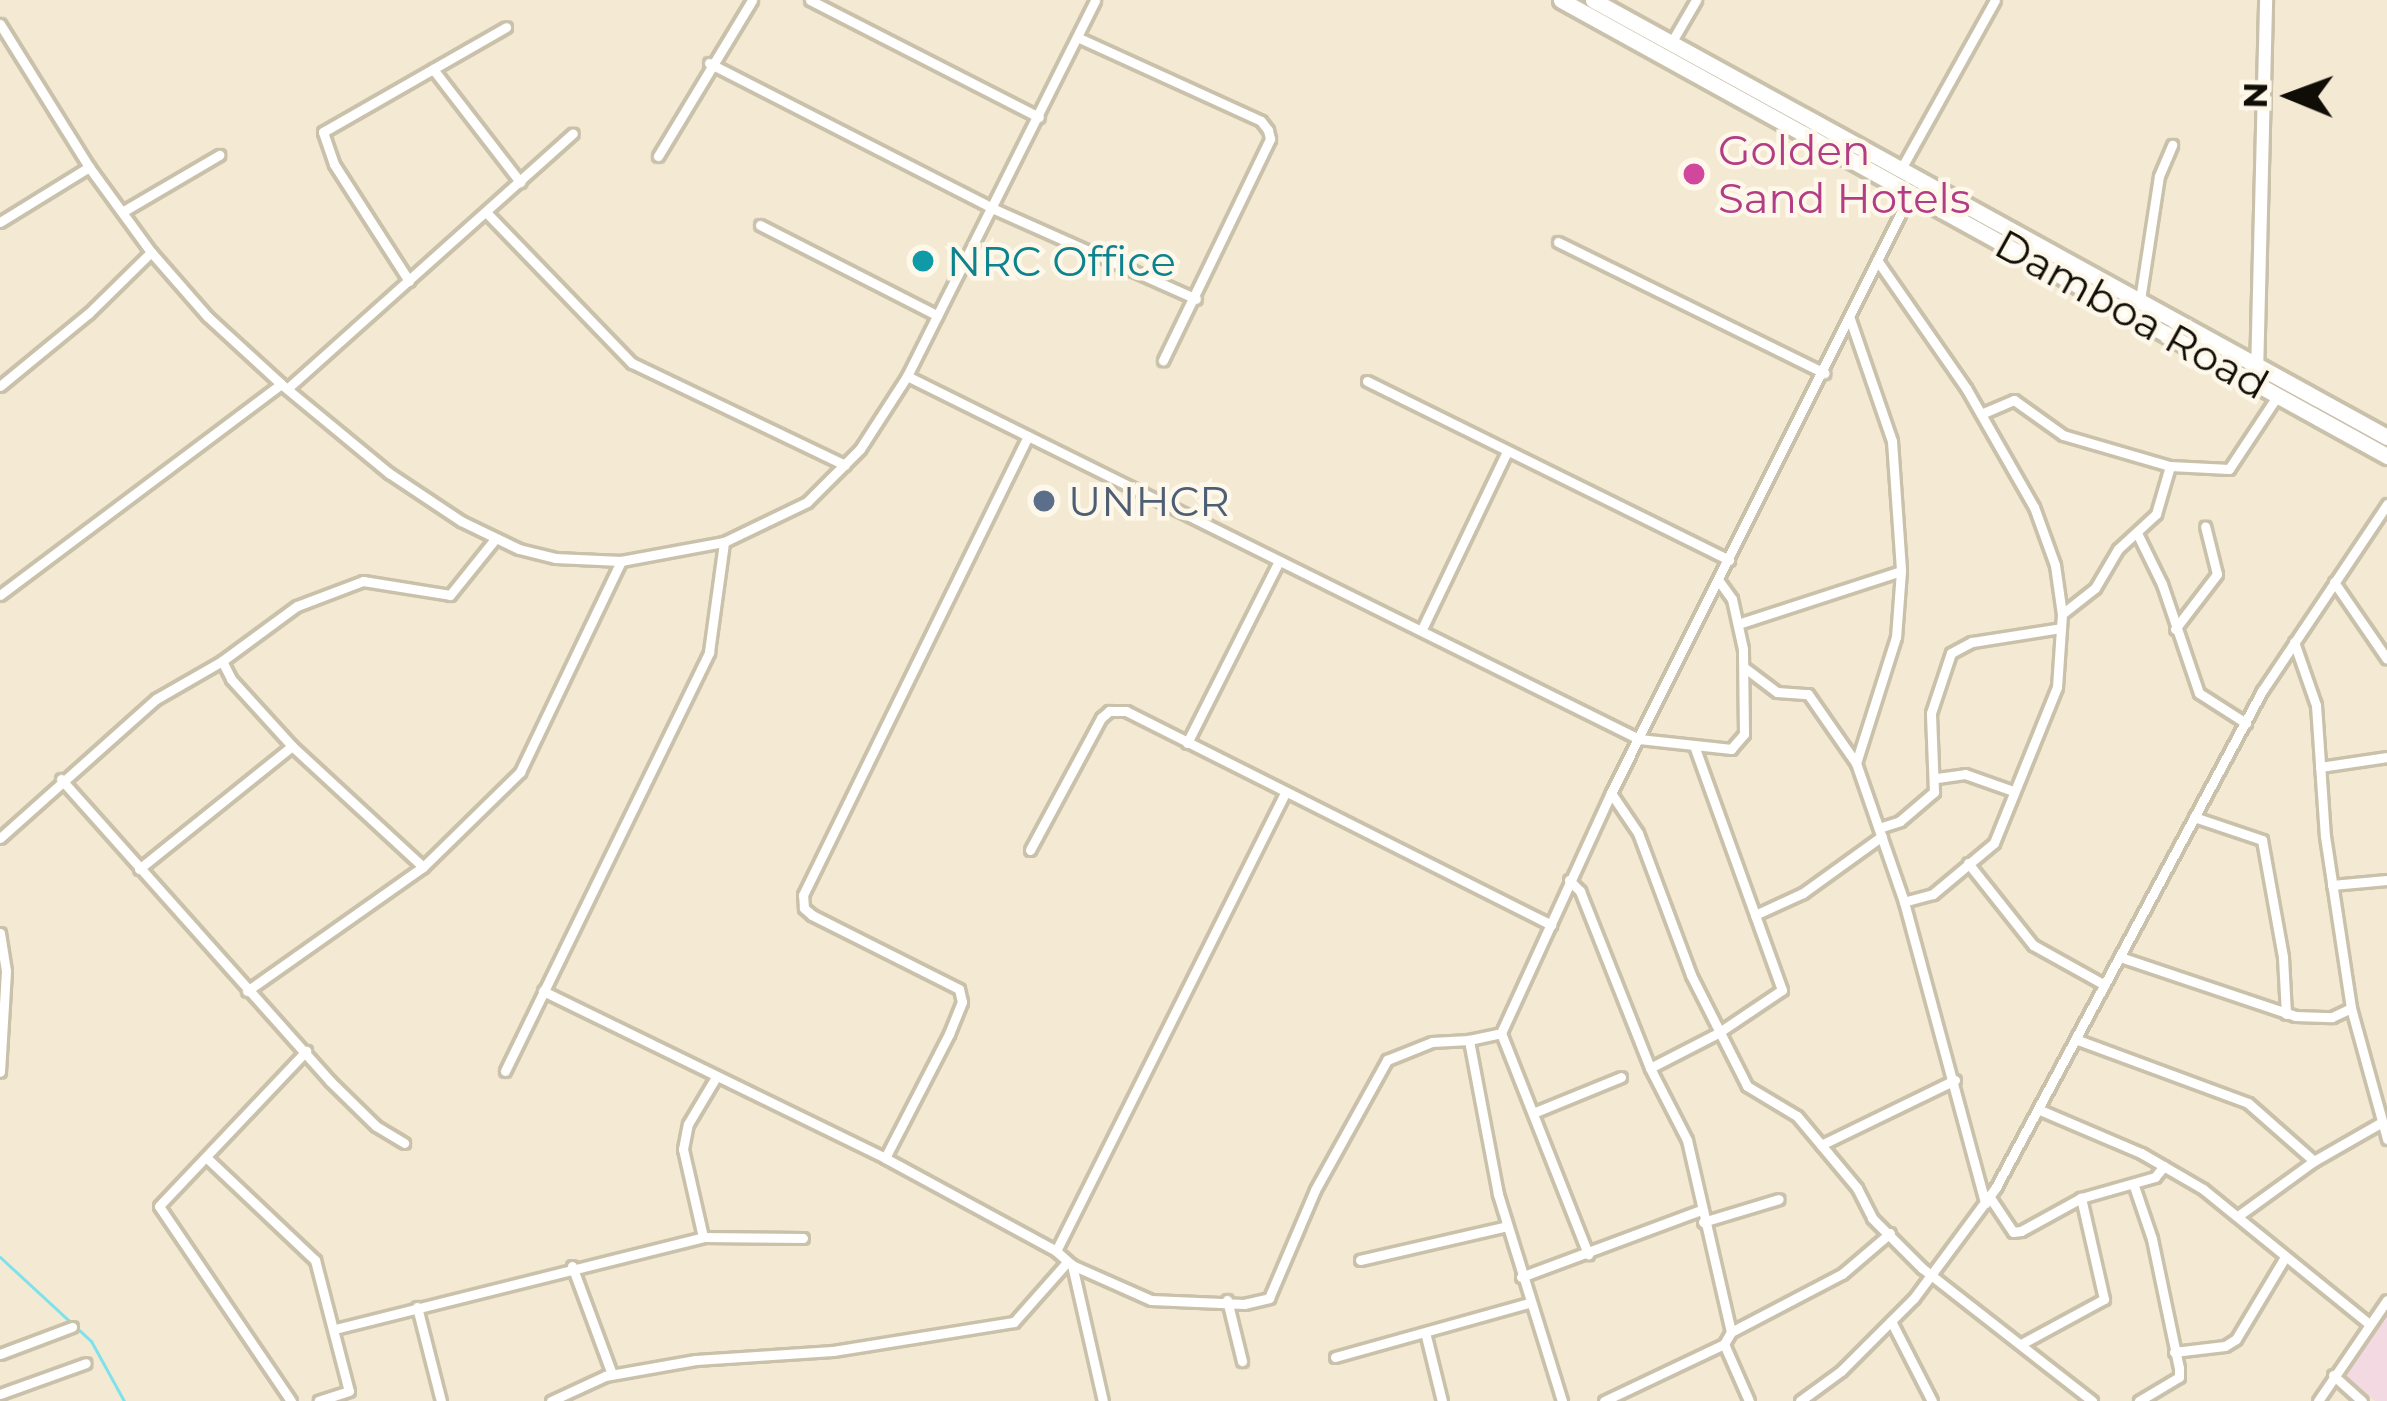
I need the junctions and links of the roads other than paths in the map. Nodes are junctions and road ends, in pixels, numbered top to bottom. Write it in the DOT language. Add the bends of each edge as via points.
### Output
graph roads {
  1 [pos="752,0"];
  2 [pos="1095,0"];
  3 [pos="1561,0"];
  4 [pos="1592,0"];
  5 [pos="1696,0"];
  6 [pos="2266,0"];
  7 [pos="815,1"];
  8 [pos="1993,1"];
  9 [pos="0,24"];
  10 [pos="506,27"];
  11 [pos="1077,37"];
  12 [pos="1667,51"];
  13 [pos="709,63"];
  14 [pos="433,69"];
  15 [pos="1039,117"];
  16 [pos="573,133"];
  17 [pos="2172,145"];
  18 [pos="219,155"];
  19 [pos="658,156"];
  20 [pos="89,166"];
  21 [pos="1901,169"];
  22 [pos="520,182"];
  23 [pos="1911,192"];
  24 [pos="994,209"];
  25 [pos="122,212"];
  26 [pos="486,212"];
  27 [pos="0,222"];
  28 [pos="760,225"];
  29 [pos="1558,242"];
  30 [pos="151,252"];
  31 [pos="1877,260"];
  32 [pos="410,280"];
  33 [pos="1196,299"];
  34 [pos="2140,300"];
  35 [pos="937,315"];
  36 [pos="1850,319"];
  37 [pos="1162,360"];
  38 [pos="1824,373"];
  39 [pos="2257,374"];
  40 [pos="908,376"];
  41 [pos="1367,382"];
  42 [pos="0,386"];
  43 [pos="284,386"];
  44 [pos="2278,395"];
  45 [pos="1981,414"];
  46 [pos="1028,436"];
  47 [pos="2387,437"];
  48 [pos="1506,454"];
  49 [pos="2387,456"];
  50 [pos="845,465"];
  51 [pos="2170,466"];
  52 [pos="2387,504"];
  53 [pos="2206,526"];
  54 [pos="2138,533"];
  55 [pos="495,539"];
  56 [pos="724,542"];
  57 [pos="1729,560"];
  58 [pos="621,561"];
  59 [pos="1279,561"];
  60 [pos="1901,572"];
  61 [pos="1719,581"];
  62 [pos="2334,582"];
  63 [pos="0,595"];
  64 [pos="2062,614"];
  65 [pos="1738,624"];
  66 [pos="2061,628"];
  67 [pos="2175,628"];
  68 [pos="1422,629"];
  69 [pos="2294,641"];
  70 [pos="2387,659"];
  71 [pos="222,662"];
  72 [pos="1745,668"];
  73 [pos="2246,723"];
  74 [pos="1639,740"];
  75 [pos="1186,743"];
  76 [pos="292,746"];
  77 [pos="1694,746"];
  78 [pos="2387,757"];
  79 [pos="1856,763"];
  80 [pos="2320,766"];
  81 [pos="1937,778"];
  82 [pos="61,779"];
  83 [pos="2013,791"];
  84 [pos="1285,793"];
  85 [pos="1611,793"];
  86 [pos="2194,817"];
  87 [pos="1880,832"];
  88 [pos="0,838"];
  89 [pos="1030,850"];
  90 [pos="1968,863"];
  91 [pos="423,867"];
  92 [pos="139,869"];
  93 [pos="1569,880"];
  94 [pos="2387,880"];
  95 [pos="2332,884"];
  96 [pos="1904,902"];
  97 [pos="1755,916"];
  98 [pos="1551,925"];
  99 [pos="0,933"];
  100 [pos="2123,958"];
  101 [pos="2105,985"];
  102 [pos="247,991"];
  103 [pos="543,991"];
  104 [pos="2350,1008"];
  105 [pos="2286,1014"];
  106 [pos="1501,1033"];
  107 [pos="1718,1033"];
  108 [pos="1469,1040"];
  109 [pos="2078,1040"];
  110 [pos="306,1052"];
  111 [pos="1650,1068"];
  112 [pos="505,1071"];
  113 [pos="0,1072"];
  114 [pos="1621,1076"];
  115 [pos="716,1077"];
  116 [pos="1955,1080"];
  117 [pos="2040,1110"];
  118 [pos="1533,1113"];
  119 [pos="2382,1122"];
  120 [pos="2387,1139"];
  121 [pos="404,1143"];
  122 [pos="1821,1144"];
  123 [pos="206,1156"];
  124 [pos="885,1158"];
  125 [pos="2314,1161"];
  126 [pos="2164,1166"];
  127 [pos="2134,1186"];
  128 [pos="2081,1198"];
  129 [pos="1779,1199"];
  130 [pos="1987,1199"];
  131 [pos="1701,1210"];
  132 [pos="2238,1216"];
  133 [pos="1703,1222"];
  134 [pos="1507,1226"];
  135 [pos="1891,1234"];
  136 [pos="703,1237"];
  137 [pos="803,1238"];
  138 [pos="1056,1251"];
  139 [pos="1588,1254"];
  140 [pos="2285,1257"];
  141 [pos="1360,1260"];
  142 [pos="1069,1264"];
  143 [pos="572,1266"];
  144 [pos="1932,1272"];
  145 [pos="1521,1276"];
  146 [pos="1227,1300"];
  147 [pos="2387,1300"];
  148 [pos="1528,1304"];
  149 [pos="416,1307"];
  150 [pos="1891,1321"];
  151 [pos="2368,1323"];
  152 [pos="72,1327"];
  153 [pos="335,1329"];
  154 [pos="1731,1333"];
  155 [pos="1426,1336"];
  156 [pos="2023,1343"];
  157 [pos="1724,1344"];
  158 [pos="2174,1352"];
  159 [pos="0,1354"];
  160 [pos="1335,1357"];
  161 [pos="1243,1361"];
  162 [pos="86,1363"];
  163 [pos="612,1375"];
  164 [pos="2333,1375"];
  165 [pos="1820,1388"];
  166 [pos="0,1394"];
  167 [pos="2086,1399"];
  168 [pos="291,1401"];
  169 [pos="319,1401"];
  170 [pos="441,1401"];
  171 [pos="551,1401"];
  172 [pos="1103,1401"];
  173 [pos="1442,1401"];
  174 [pos="1562,1401"];
  175 [pos="1604,1401"];
  176 [pos="1749,1401"];
  177 [pos="1800,1401"];
  178 [pos="1826,1401"];
  179 [pos="1932,1401"];
  180 [pos="2139,1401"];
  181 [pos="2318,1401"];
  182 [pos="2362,1401"];
  1 -- 13 [label="street"];
  2 -- 11 [label="street"];
  3 -- 12 [label="main road, Damboa Road"];
  4 -- 12 [label="main road, Damboa Road"];
  5 -- 12 [label="street"];
  6 -- 39 [label="street"];
  7 -- 15 [label="street"];
  8 -- 21 [label="street"];
  9 -- 20 [label="street"];
  10 -- 14 [label="street"];
  11 -- 15 [label="street"];
  11 -- 33 [label="street" via="1268,130"];
  12 -- 21 [label="main road, Damboa Road"];
  12 -- 23 [label="main road, Damboa Road"];
  13 -- 19 [label="street"];
  13 -- 24 [label="street"];
  14 -- 22 [label="street"];
  14 -- 32 [label="street" via="323,132 334,164"];
  15 -- 24 [label="street"];
  16 -- 22 [label="street"];
  17 -- 34 [label="street" via="2159,176"];
  18 -- 25 [label="street"];
  20 -- 25 [label="street"];
  20 -- 27 [label="street"];
  21 -- 34 [label="main road, Damboa Road"];
  22 -- 26 [label="street"];
  23 -- 31 [label="street"];
  23 -- 39 [label="main road, Damboa Road"];
  24 -- 33 [label="street"];
  24 -- 35 [label="street"];
  25 -- 30 [label="street"];
  26 -- 32 [label="street"];
  26 -- 50 [label="street" via="632,363"];
  28 -- 35 [label="street"];
  29 -- 38 [label="street"];
  30 -- 42 [label="street"];
  30 -- 43 [label="street"];
  31 -- 36 [label="street"];
  31 -- 45 [label="street"];
  32 -- 43 [label="street"];
  33 -- 37 [label="street"];
  34 -- 39 [label="main road, Damboa Road"];
  35 -- 40 [label="street"];
  36 -- 38 [label="street"];
  36 -- 60 [label="street" via="1892,441"];
  38 -- 57 [label="street"];
  39 -- 44 [label="main road, Damboa Road"];
  39 -- 47 [label="main road, Damboa Road"];
  40 -- 46 [label="street"];
  40 -- 50 [label="street"];
  41 -- 48 [label="street"];
  43 -- 55 [label="street" via="389,473"];
  43 -- 63 [label="street"];
  44 -- 49 [label="main road, Damboa Road"];
  44 -- 51 [label="street" via="2229,470"];
  45 -- 51 [label="street" via="2014,400 2063,435"];
  45 -- 64 [label="street" via="2034,507"];
  46 -- 59 [label="street"];
  46 -- 124 [label="street" via="803,895 812,915 959,989 949,1034"];
  48 -- 57 [label="street"];
  48 -- 68 [label="street"];
  50 -- 56 [label="street" via="807,502"];
  51 -- 54 [label="street" via="2162,504"];
  52 -- 62 [label="street"];
  53 -- 67 [label="street" via="2217,574"];
  54 -- 64 [label="street" via="2095,588"];
  54 -- 67 [label="street"];
  55 -- 58 [label="street" via="556,558"];
  55 -- 71 [label="street" via="450,595 363,581 339,587 297,606"];
  56 -- 58 [label="street"];
  56 -- 103 [label="street" via="709,652"];
  57 -- 61 [label="street"];
  58 -- 91 [label="street" via="520,772"];
  59 -- 68 [label="street"];
  59 -- 75 [label="street"];
  60 -- 65 [label="street"];
  60 -- 79 [label="street" via="1896,637"];
  61 -- 65 [label="street"];
  61 -- 74 [label="street"];
  62 -- 69 [label="street"];
  62 -- 70 [label="street"];
  64 -- 66 [label="street"];
  65 -- 72 [label="street"];
  66 -- 81 [label="street" via="1972,642 1951,653 1931,713"];
  66 -- 83 [label="street" via="2057,687"];
  67 -- 73 [label="street" via="2199,693"];
  68 -- 74 [label="street"];
  69 -- 73 [label="street"];
  69 -- 80 [label="street" via="2316,704"];
  71 -- 76 [label="street"];
  71 -- 82 [label="street" via="156,699"];
  72 -- 77 [label="street" via="1739,742 1731,749"];
  72 -- 79 [label="street" via="1777,692 1808,694"];
  73 -- 86 [label="street"];
  74 -- 77 [label="street"];
  74 -- 85 [label="street"];
  75 -- 84 [label="street"];
  75 -- 89 [label="street" via="1126,711 1109,711"];
  76 -- 91 [label="street"];
  76 -- 92 [label="street"];
  77 -- 97 [label="street"];
  78 -- 80 [label="street"];
  79 -- 87 [label="street"];
  80 -- 95 [label="street"];
  81 -- 83 [label="street" via="1965,774"];
  81 -- 87 [label="street" via="1934,791"];
  82 -- 88 [label="street"];
  82 -- 92 [label="street"];
  83 -- 90 [label="street" via="1994,844"];
  84 -- 98 [label="street"];
  84 -- 138 [label="street"];
  85 -- 93 [label="street"];
  85 -- 107 [label="street" via="1638,833"];
  86 -- 100 [label="street"];
  86 -- 105 [label="street" via="2262,840"];
  87 -- 96 [label="street"];
  87 -- 97 [label="street" via="1803,893"];
  90 -- 96 [label="street" via="1933,894"];
  90 -- 101 [label="street" via="2033,945"];
  91 -- 102 [label="street"];
  92 -- 102 [label="street"];
  93 -- 98 [label="street"];
  93 -- 111 [label="street" via="1592,918"];
  94 -- 95 [label="street"];
  95 -- 104 [label="street"];
  96 -- 116 [label="street"];
  97 -- 107 [label="street" via="1782,990"];
  98 -- 106 [label="street"];
  99 -- 113 [label="street"];
  100 -- 101 [label="street"];
  100 -- 105 [label="street"];
  101 -- 109 [label="street"];
  102 -- 110 [label="street"];
  103 -- 112 [label="street"];
  103 -- 115 [label="street"];
  104 -- 105 [label="street" via="2310,1019"];
  104 -- 119 [label="street"];
  106 -- 108 [label="street"];
  106 -- 118 [label="street"];
  107 -- 111 [label="street"];
  107 -- 122 [label="street" via="1747,1086 1797,1116"];
  108 -- 134 [label="street"];
  108 -- 146 [label="street" via="1432,1042 1388,1060 1315,1190 1269,1298"];
  109 -- 117 [label="street"];
  109 -- 125 [label="street" via="2248,1103"];
  110 -- 121 [label="street" via="376,1126"];
  110 -- 123 [label="street"];
  111 -- 131 [label="street" via="1687,1140"];
  114 -- 118 [label="street"];
  115 -- 124 [label="street"];
  115 -- 136 [label="street" via="683,1149"];
  116 -- 122 [label="street"];
  116 -- 130 [label="street"];
  117 -- 126 [label="street"];
  117 -- 130 [label="street"];
  118 -- 139 [label="street"];
  119 -- 120 [label="street"];
  119 -- 125 [label="street"];
  122 -- 135 [label="street"];
  123 -- 153 [label="street" via="315,1260"];
  123 -- 168 [label="street" via="159,1205"];
  124 -- 138 [label="street"];
  125 -- 132 [label="street"];
  126 -- 127 [label="street"];
  126 -- 132 [label="street"];
  127 -- 128 [label="street"];
  127 -- 158 [label="street"];
  128 -- 130 [label="street" via="2013,1232"];
  128 -- 156 [label="street" via="2104,1299"];
  129 -- 133 [label="street"];
  130 -- 144 [label="street"];
  131 -- 133 [label="street"];
  131 -- 139 [label="street"];
  132 -- 140 [label="street"];
  133 -- 154 [label="street"];
  134 -- 141 [label="street"];
  134 -- 145 [label="street"];
  135 -- 144 [label="street"];
  135 -- 154 [label="street" via="1842,1274"];
  136 -- 137 [label="street"];
  136 -- 143 [label="street"];
  138 -- 142 [label="street"];
  139 -- 145 [label="street"];
  140 -- 151 [label="street"];
  140 -- 158 [label="street" via="2236,1340"];
  142 -- 146 [label="street" via="1151,1300"];
  142 -- 163 [label="street" via="1014,1322"];
  142 -- 172 [label="street"];
  143 -- 149 [label="street"];
  143 -- 163 [label="street"];
  144 -- 150 [label="street"];
  144 -- 156 [label="street"];
  145 -- 148 [label="street"];
  146 -- 161 [label="street"];
  147 -- 151 [label="street"];
  148 -- 155 [label="street"];
  148 -- 174 [label="street"];
  149 -- 153 [label="street"];
  149 -- 170 [label="street"];
  150 -- 165 [label="street"];
  150 -- 179 [label="street"];
  151 -- 164 [label="street"];
  152 -- 159 [label="street"];
  153 -- 169 [label="street" via="349,1390"];
  154 -- 157 [label="street"];
  155 -- 160 [label="street"];
  155 -- 173 [label="street"];
  156 -- 167 [label="street"];
  157 -- 175 [label="street"];
  157 -- 176 [label="street"];
  158 -- 180 [label="street" via="2179,1377"];
  162 -- 166 [label="street"];
  163 -- 171 [label="street"];
  164 -- 181 [label="street"];
  164 -- 182 [label="street"];
  165 -- 177 [label="street"];
  165 -- 178 [label="street"];
}
